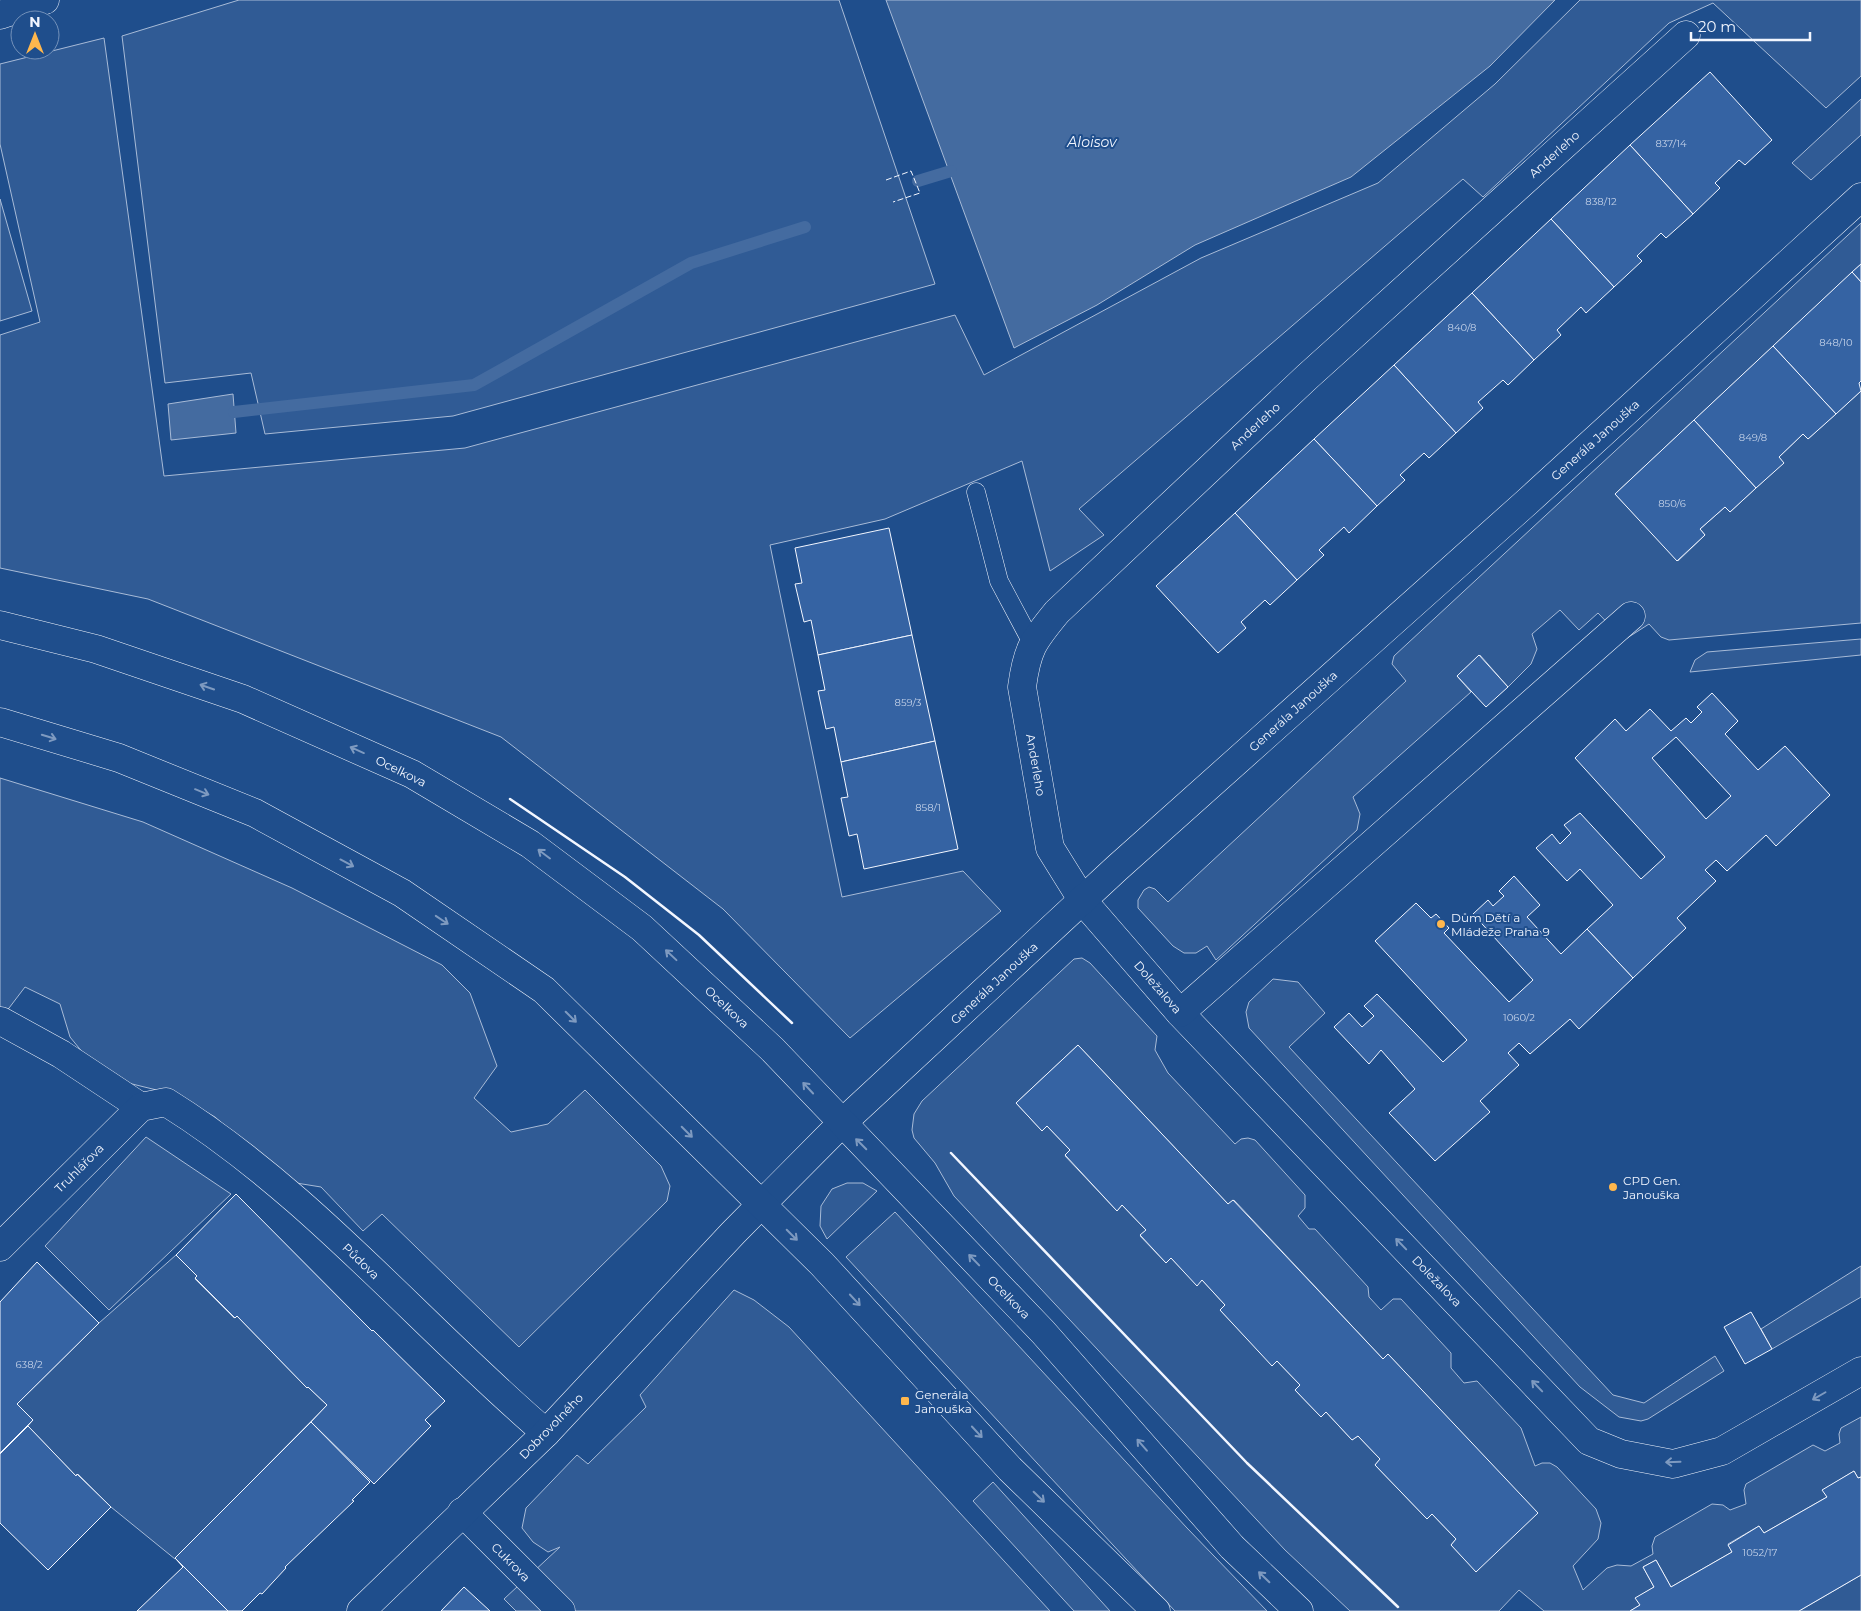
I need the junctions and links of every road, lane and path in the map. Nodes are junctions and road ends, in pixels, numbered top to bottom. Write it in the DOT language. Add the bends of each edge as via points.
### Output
graph roads {
  1 [pos="45,0"];
  2 [pos="0,16"];
  3 [pos="1686,35"];
  4 [pos="1861,197"];
  5 [pos="976,492"];
  6 [pos="1631,616"];
  7 [pos="0,624"];
  8 [pos="1032,643"];
  9 [pos="0,722"];
  10 [pos="1083,901"];
  11 [pos="1180,1013"];
  12 [pos="1,1021"];
  13 [pos="154,1104"];
  14 [pos="841,1124"];
  15 [pos="762,1205"];
  16 [pos="733,1233"];
  17 [pos="0,1247"];
  18 [pos="1861,1371"];
  19 [pos="546,1433"];
  20 [pos="462,1512"];
  21 [pos="361,1611"];
  22 [pos="561,1611"];
  23 [pos="1156,1611"];
  24 [pos="1299,1611"];
  1 -- 2 [label="street"];
  3 -- 8 [label="street, Anderleho" via="1307,377 1057,612"];
  4 -- 10 [label="street, Generála Janouška" via="1528,502"];
  5 -- 8 [label="lane" via="998,582"];
  6 -- 11 [label="street"];
  14 -- 7 [label="street, Ocelkova, one-way" via="772,1049 642,928 530,844 412,774 243,699 96,649"];
  8 -- 10 [label="street, Anderleho" via="1022,687 1050,848"];
  9 -- 15 [label="street, one-way" via="119,758 255,813 402,892 544,990"];
  10 -- 11 [label="street, Doležalova"];
  10 -- 14 [label="street, Generála Janouška"];
  18 -- 11 [label="street, Doležalova, one-way" via="1722,1451 1681,1462 1673,1464 1620,1454 1589,1441"];
  12 -- 13 [label="street, Půdova"];
  13 -- 17 [label="street, Truhlářova"];
  13 -- 19 [label="street, Půdova" via="209,1129 290,1194 493,1387"];
  14 -- 15 [label="street, Generála Janouška"];
  24 -- 14 [label="street, Ocelkova, one-way" via="1232,1547 1043,1332"];
  15 -- 16 [label="street, Generála Janouška"];
  15 -- 23 [label="street, one-way" via="829,1272 1010,1468"];
  16 -- 19 [label="street, Dobrovolného"];
  19 -- 20 [label="street, Dobrovolného"];
  20 -- 21 [label="street, Dobrovolného"];
  20 -- 22 [label="street, Cukrova"];
}
